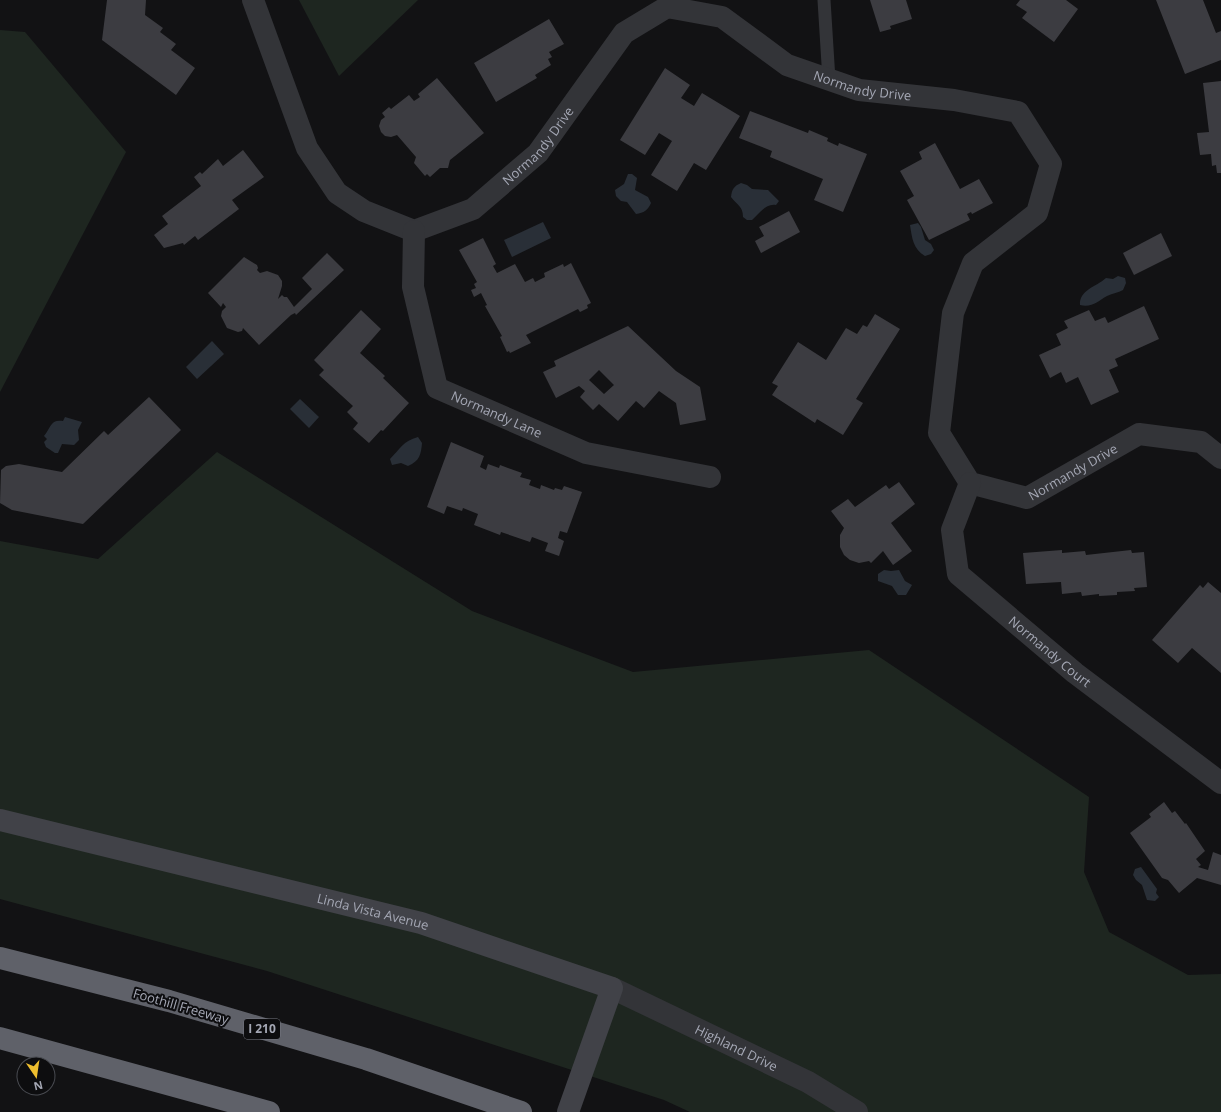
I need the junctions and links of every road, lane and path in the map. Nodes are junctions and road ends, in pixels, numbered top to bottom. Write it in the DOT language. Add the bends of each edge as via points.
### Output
graph roads {
  1 [pos="253,0"];
  2 [pos="824,0"];
  3 [pos="829,80"];
  4 [pos="414,231"];
  5 [pos="1221,458"];
  6 [pos="710,477"];
  7 [pos="970,483"];
  8 [pos="1221,783"];
  9 [pos="0,820"];
  10 [pos="0,958"];
  11 [pos="612,988"];
  12 [pos="0,1038"];
  13 [pos="269,1112"];
  14 [pos="521,1112"];
  15 [pos="568,1112"];
  16 [pos="857,1112"];
  1 -- 4 [label="street" via="307,148 337,193 364,211"];
  2 -- 3 [label="lane"];
  3 -- 4 [label="street, Normandy Drive" via="787,65 722,17 667,7 624,33 538,153 473,209"];
  3 -- 7 [label="street, Normandy Drive" via="859,90 954,100 1018,112 1051,164 1037,213 973,263 953,313 939,433"];
  4 -- 6 [label="street, Normandy Lane" via="413,287 437,388 586,453"];
  5 -- 7 [label="street, Normandy Drive" via="1201,442 1139,434 1027,498"];
  7 -- 8 [label="street, Normandy Court" via="952,530 958,574 1075,673"];
  9 -- 11 [label="main road, Linda Vista Avenue" via="421,923"];
  10 -- 14 [label="highway, Foothill Freeway / I 210" via="200,1010 366,1059"];
  11 -- 15 [label="main road"];
  11 -- 16 [label="street, Highland Drive" via="808,1082"];
  12 -- 13 [label="highway"];
}
